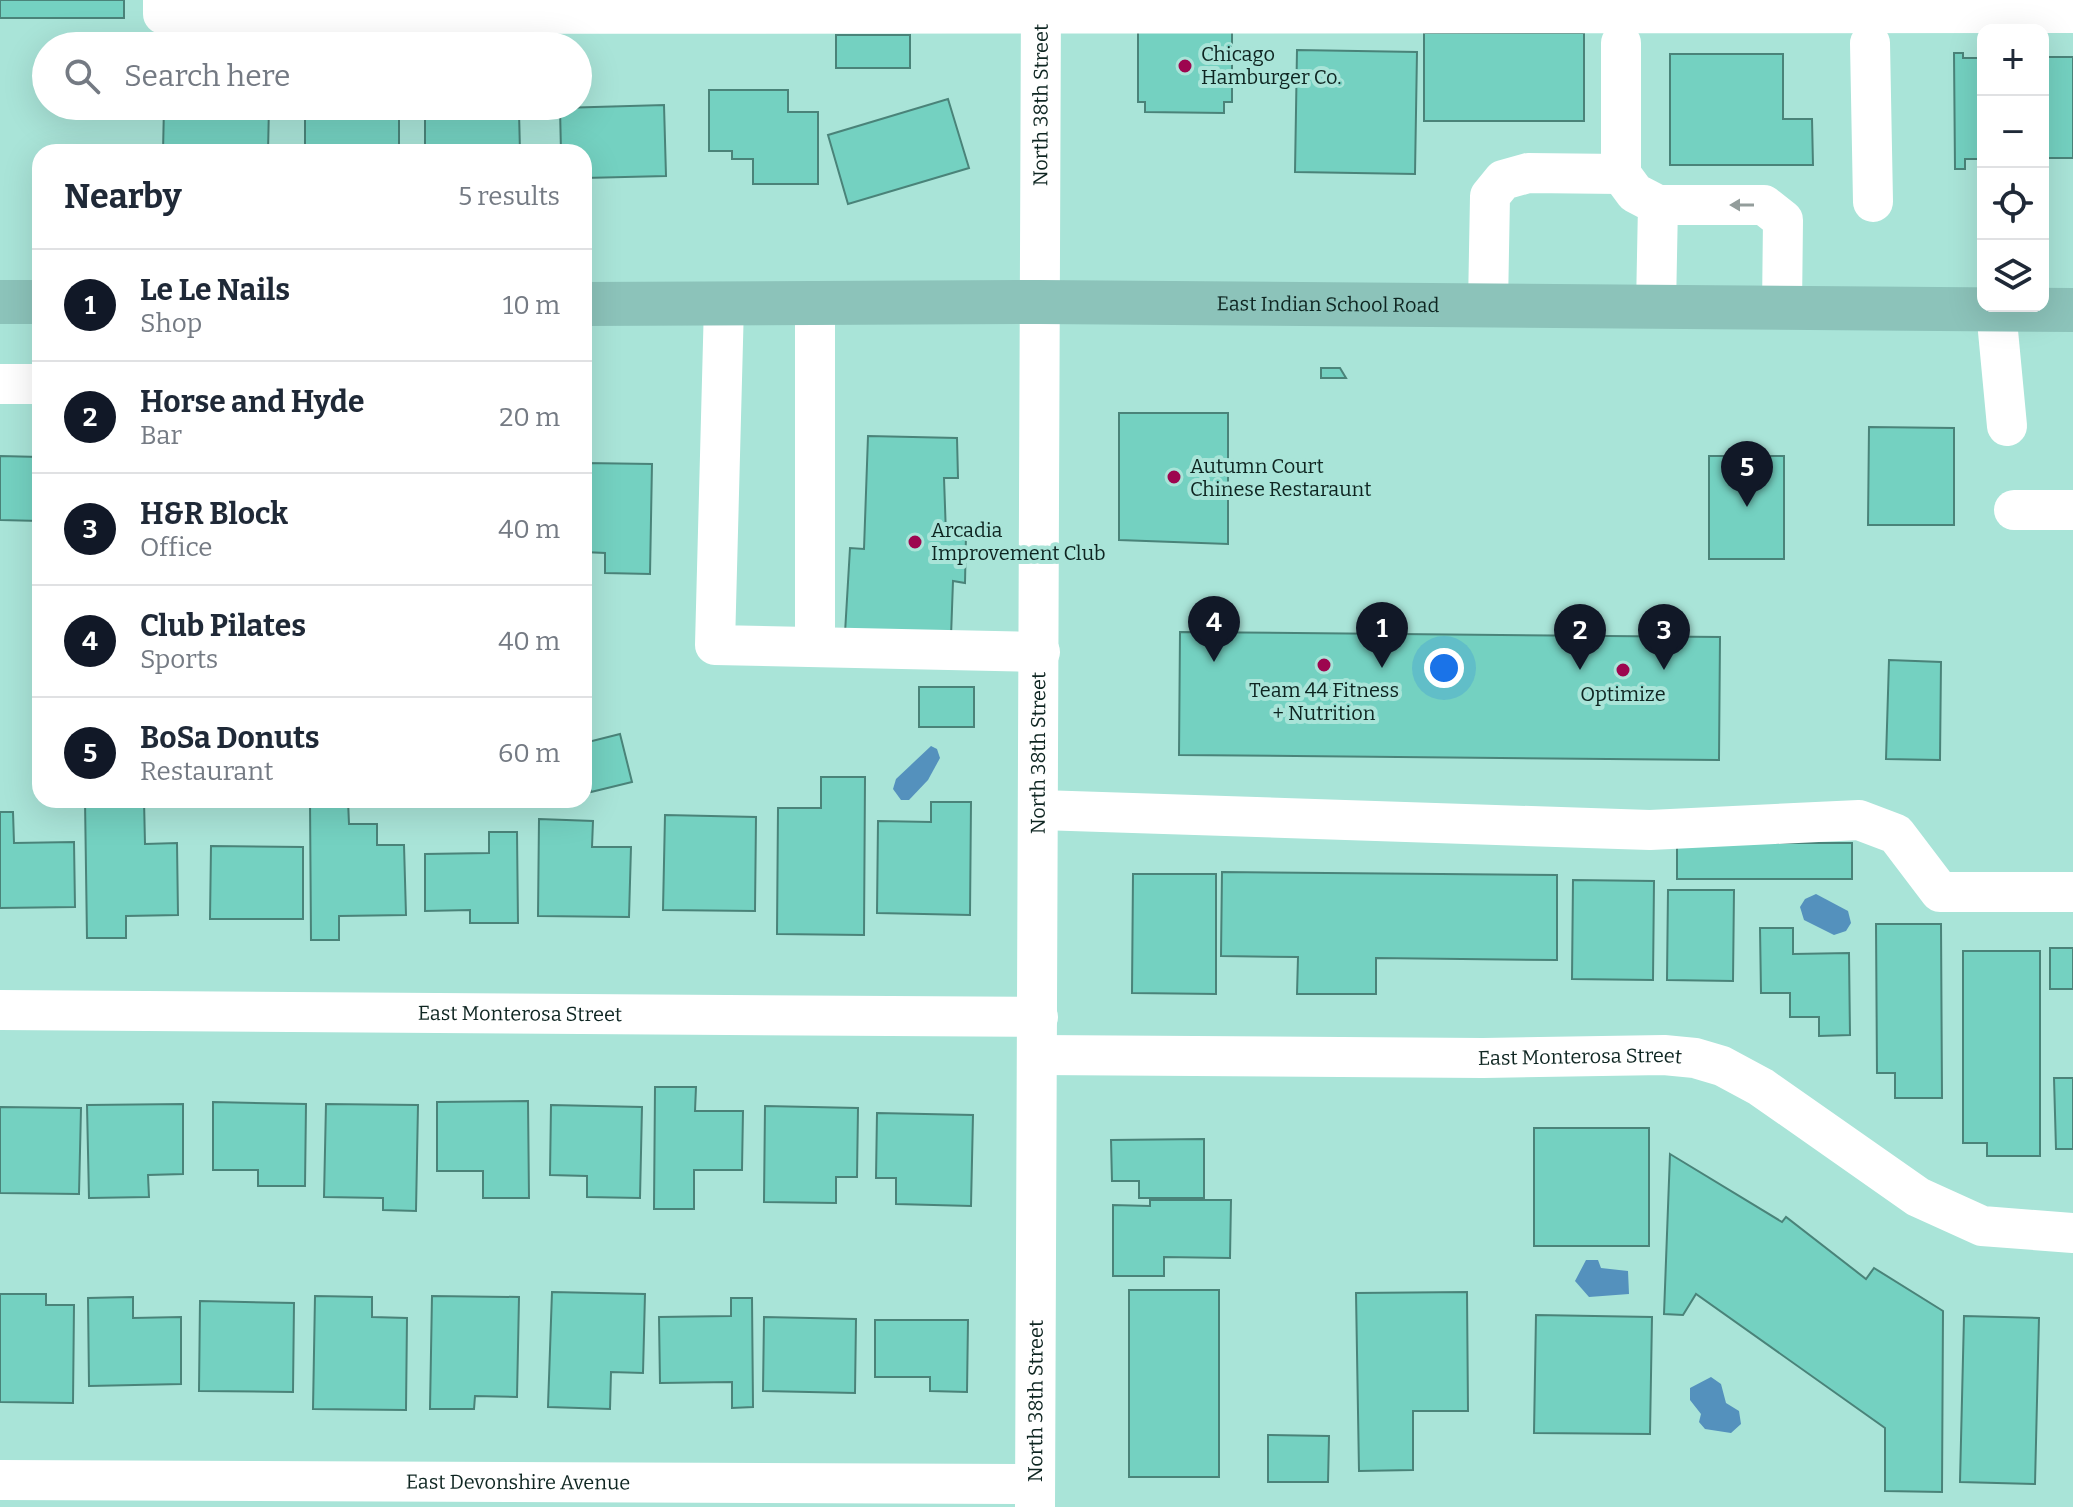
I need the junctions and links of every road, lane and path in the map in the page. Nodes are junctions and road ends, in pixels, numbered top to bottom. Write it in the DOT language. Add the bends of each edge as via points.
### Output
graph roads {
  1 [pos="163,0"];
  2 [pos="1041,6"];
  3 [pos="2073,13"];
  4 [pos="1621,43"];
  5 [pos="1870,43"];
  6 [pos="1621,174"];
  7 [pos="1873,202"];
  8 [pos="1658,205"];
  9 [pos="0,302"];
  10 [pos="32,302"];
  11 [pos="1040,302"];
  12 [pos="815,303"];
  13 [pos="592,304"];
  14 [pos="724,304"];
  15 [pos="1488,306"];
  16 [pos="1656,307"];
  17 [pos="1782,308"];
  18 [pos="1977,310"];
  19 [pos="2049,310"];
  20 [pos="2073,310"];
  21 [pos="1996,312"];
  22 [pos="0,384"];
  23 [pos="32,384"];
  24 [pos="2007,426"];
  25 [pos="2014,510"];
  26 [pos="2073,510"];
  27 [pos="815,647"];
  28 [pos="1040,652"];
  29 [pos="1040,810"];
  30 [pos="2073,892"];
  31 [pos="0,1010"];
  32 [pos="1038,1036"];
  33 [pos="2073,1233"];
  34 [pos="0,1480"];
  35 [pos="1035,1496"];
  1 -- 2 [label="street" via="163,14"];
  2 -- 3 [label="street"];
  2 -- 11 [label="street, North 38th Street"];
  4 -- 6 [label="street"];
  5 -- 7 [label="street"];
  6 -- 8 [label="street" via="1635,193"];
  6 -- 15 [label="street" via="1528,173 1503,180 1490,196"];
  8 -- 16 [label="street"];
  17 -- 8 [label="street, one-way" via="1783,220 1764,205"];
  9 -- 10 [label="main road"];
  11 -- 12 [label="main road, East Indian School Road"];
  11 -- 15 [label="main road, East Indian School Road"];
  11 -- 28 [label="street, North 38th Street"];
  12 -- 14 [label="main road, East Indian School Road"];
  12 -- 27 [label="street"];
  13 -- 14 [label="main road, East Indian School Road"];
  14 -- 27 [label="street" via="715,645"];
  15 -- 16 [label="main road, East Indian School Road"];
  16 -- 17 [label="main road, East Indian School Road"];
  17 -- 18 [label="main road, East Indian School Road"];
  19 -- 20 [label="main road, East Indian School Road"];
  21 -- 24 [label="street"];
  22 -- 23 [label="street"];
  25 -- 26 [label="street"];
  27 -- 28 [label="street"];
  28 -- 29 [label="street, North 38th Street"];
  29 -- 30 [label="street" via="1650,830 1859,820 1896,834 1940,892"];
  29 -- 32 [label="street, North 38th Street"];
  31 -- 32 [label="street, East Monterosa Street"];
  32 -- 33 [label="street, East Monterosa Street" via="1483,1058 1695,1058 1761,1087 1918,1197 1982,1226"];
  32 -- 35 [label="street, North 38th Street"];
  34 -- 35 [label="street, East Devonshire Avenue"];
}
